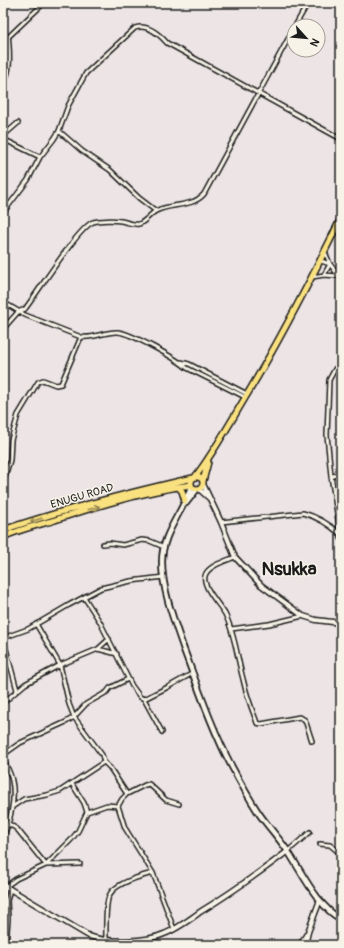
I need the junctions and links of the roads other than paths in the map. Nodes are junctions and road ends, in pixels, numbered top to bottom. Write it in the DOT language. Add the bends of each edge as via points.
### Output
graph roads {
  1 [pos="44,3"];
  2 [pos="308,3"];
  3 [pos="299,18"];
  4 [pos="8,38"];
  5 [pos="3,42"];
  6 [pos="286,42"];
  7 [pos="3,84"];
  8 [pos="258,94"];
  9 [pos="18,123"];
  10 [pos="59,131"];
  11 [pos="3,138"];
  12 [pos="341,139"];
  13 [pos="40,158"];
  14 [pos="156,211"];
  15 [pos="3,213"];
  16 [pos="341,218"];
  17 [pos="325,252"];
  18 [pos="321,261"];
  19 [pos="330,264"];
  20 [pos="317,268"];
  21 [pos="324,274"];
  22 [pos="338,276"];
  23 [pos="312,277"];
  24 [pos="341,279"];
  25 [pos="3,302"];
  26 [pos="25,308"];
  27 [pos="18,312"];
  28 [pos="25,315"];
  29 [pos="3,329"];
  30 [pos="81,337"];
  31 [pos="341,363"];
  32 [pos="246,396"];
  33 [pos="209,459"];
  34 [pos="341,473"];
  35 [pos="331,477"];
  36 [pos="194,478"];
  37 [pos="203,482"];
  38 [pos="3,486"];
  39 [pos="191,486"];
  40 [pos="178,487"];
  41 [pos="198,489"];
  42 [pos="209,498"];
  43 [pos="185,501"];
  44 [pos="182,507"];
  45 [pos="221,522"];
  46 [pos="338,522"];
  47 [pos="328,524"];
  48 [pos="3,530"];
  49 [pos="341,536"];
  50 [pos="3,537"];
  51 [pos="103,544"];
  52 [pos="164,547"];
  53 [pos="235,557"];
  54 [pos="164,577"];
  55 [pos="84,597"];
  56 [pos="303,616"];
  57 [pos="341,623"];
  58 [pos="36,624"];
  59 [pos="231,629"];
  60 [pos="3,638"];
  61 [pos="109,639"];
  62 [pos="98,649"];
  63 [pos="117,654"];
  64 [pos="60,665"];
  65 [pos="193,673"];
  66 [pos="128,679"];
  67 [pos="17,690"];
  68 [pos="144,699"];
  69 [pos="3,703"];
  70 [pos="74,717"];
  71 [pos="162,732"];
  72 [pos="312,741"];
  73 [pos="3,756"];
  74 [pos="104,762"];
  75 [pos="72,784"];
  76 [pos="127,794"];
  77 [pos="180,804"];
  78 [pos="118,806"];
  79 [pos="12,807"];
  80 [pos="86,812"];
  81 [pos="9,824"];
  82 [pos="310,832"];
  83 [pos="3,837"];
  84 [pos="320,844"];
  85 [pos="288,851"];
  86 [pos="341,854"];
  87 [pos="80,864"];
  88 [pos="46,865"];
  89 [pos="153,873"];
  90 [pos="4,886"];
  91 [pos="10,889"];
  92 [pos="320,900"];
  93 [pos="341,918"];
  94 [pos="174,929"];
  95 [pos="308,932"];
  96 [pos="106,940"];
  97 [pos="6,945"];
  98 [pos="300,945"];
  99 [pos="306,945"];
  1 -- 4 [label="street"];
  2 -- 3 [label="street"];
  4 -- 5 [label="street"];
  4 -- 7 [label="street" via="9,67"];
  6 -- 8 [label="street"];
  8 -- 10 [label="street" via="167,43 149,29 139,26 86,73 68,106"];
  8 -- 12 [label="street"];
  8 -- 14 [label="street" via="200,199"];
  9 -- 11 [label="street"];
  10 -- 13 [label="street"];
  10 -- 14 [label="street" via="110,170"];
  11 -- 13 [label="street"];
  13 -- 15 [label="street" via="31,176"];
  14 -- 26 [label="street" via="139,224 100,221 86,227"];
  16 -- 17 [label="main road"];
  17 -- 18 [label="main road"];
  17 -- 19 [label="street"];
  18 -- 19 [label="street"];
  18 -- 20 [label="main road"];
  19 -- 21 [label="street"];
  19 -- 22 [label="street"];
  20 -- 21 [label="street"];
  20 -- 23 [label="main road"];
  21 -- 22 [label="street"];
  21 -- 23 [label="street"];
  22 -- 24 [label="street"];
  23 -- 32 [label="main road"];
  25 -- 27 [label="street"];
  26 -- 27 [label="street"];
  26 -- 28 [label="street"];
  27 -- 28 [label="street"];
  27 -- 29 [label="street"];
  28 -- 30 [label="street"];
  30 -- 32 [label="street" via="119,332 189,364"];
  30 -- 38 [label="street" via="61,384 56,385 43,380 38,382 18,415"];
  31 -- 35 [label="street" via="329,380 327,435"];
  32 -- 33 [label="main road"];
  33 -- 36 [label="main road"];
  33 -- 37 [label="main road"];
  34 -- 35 [label="street"];
  35 -- 46 [label="street"];
  36 -- 37 [label="main road" via="199,477"];
  36 -- 39 [label="main road"];
  36 -- 48 [label="main road, ENUGU ROAD, one-way" via="75,507"];
  37 -- 41 [label="main road"];
  37 -- 42 [label="street"];
  39 -- 40 [label="main road"];
  39 -- 41 [label="main road"];
  39 -- 43 [label="main road"];
  40 -- 43 [label="main road"];
  50 -- 40 [label="main road, one-way" via="84,511"];
  41 -- 42 [label="street"];
  41 -- 44 [label="main road"];
  42 -- 45 [label="street"];
  43 -- 44 [label="main road"];
  44 -- 52 [label="main road" via="168,532"];
  45 -- 47 [label="street" via="303,513"];
  45 -- 53 [label="street"];
  46 -- 47 [label="street"];
  46 -- 49 [label="street"];
  47 -- 49 [label="street"];
  51 -- 52 [label="street" via="123,545 142,540"];
  52 -- 54 [label="main road"];
  53 -- 56 [label="street" via="261,585"];
  53 -- 59 [label="street" via="208,570 204,579"];
  54 -- 55 [label="street" via="102,588"];
  54 -- 65 [label="main road" via="170,605"];
  55 -- 58 [label="street"];
  55 -- 61 [label="street"];
  56 -- 57 [label="street"];
  56 -- 59 [label="street"];
  58 -- 60 [label="street"];
  58 -- 64 [label="street"];
  59 -- 72 [label="street" via="257,723 300,717 305,720"];
  60 -- 67 [label="street"];
  61 -- 62 [label="street"];
  61 -- 63 [label="street"];
  62 -- 63 [label="street"];
  62 -- 64 [label="street"];
  63 -- 66 [label="street"];
  64 -- 67 [label="street"];
  64 -- 70 [label="street"];
  65 -- 68 [label="street"];
  65 -- 85 [label="main road" via="232,768 258,812"];
  66 -- 68 [label="street"];
  66 -- 70 [label="street" via="86,704"];
  67 -- 69 [label="street"];
  68 -- 71 [label="street"];
  70 -- 73 [label="street" via="20,743"];
  70 -- 74 [label="street" via="102,755"];
  73 -- 79 [label="street" via="12,782"];
  74 -- 75 [label="street"];
  74 -- 76 [label="street"];
  75 -- 79 [label="street" via="60,791 24,799"];
  75 -- 80 [label="street" via="84,803"];
  76 -- 77 [label="street" via="149,784 166,800"];
  76 -- 78 [label="street"];
  78 -- 80 [label="street" via="107,805"];
  78 -- 89 [label="street" via="125,828"];
  79 -- 81 [label="street"];
  80 -- 88 [label="street" via="71,840"];
  81 -- 83 [label="street"];
  81 -- 88 [label="street" via="17,829"];
  82 -- 85 [label="street"];
  84 -- 86 [label="street" via="330,846"];
  85 -- 92 [label="main road"];
  85 -- 94 [label="street" via="237,889"];
  87 -- 88 [label="street"];
  88 -- 90 [label="street"];
  89 -- 94 [label="street"];
  89 -- 96 [label="street" via="133,879 115,888 109,895"];
  90 -- 91 [label="street"];
  91 -- 96 [label="street" via="89,936"];
  91 -- 97 [label="street" via="7,900"];
  92 -- 93 [label="main road" via="333,915"];
  92 -- 95 [label="street"];
  94 -- 96 [label="street" via="150,938"];
  95 -- 98 [label="street"];
  95 -- 99 [label="street"];
}
